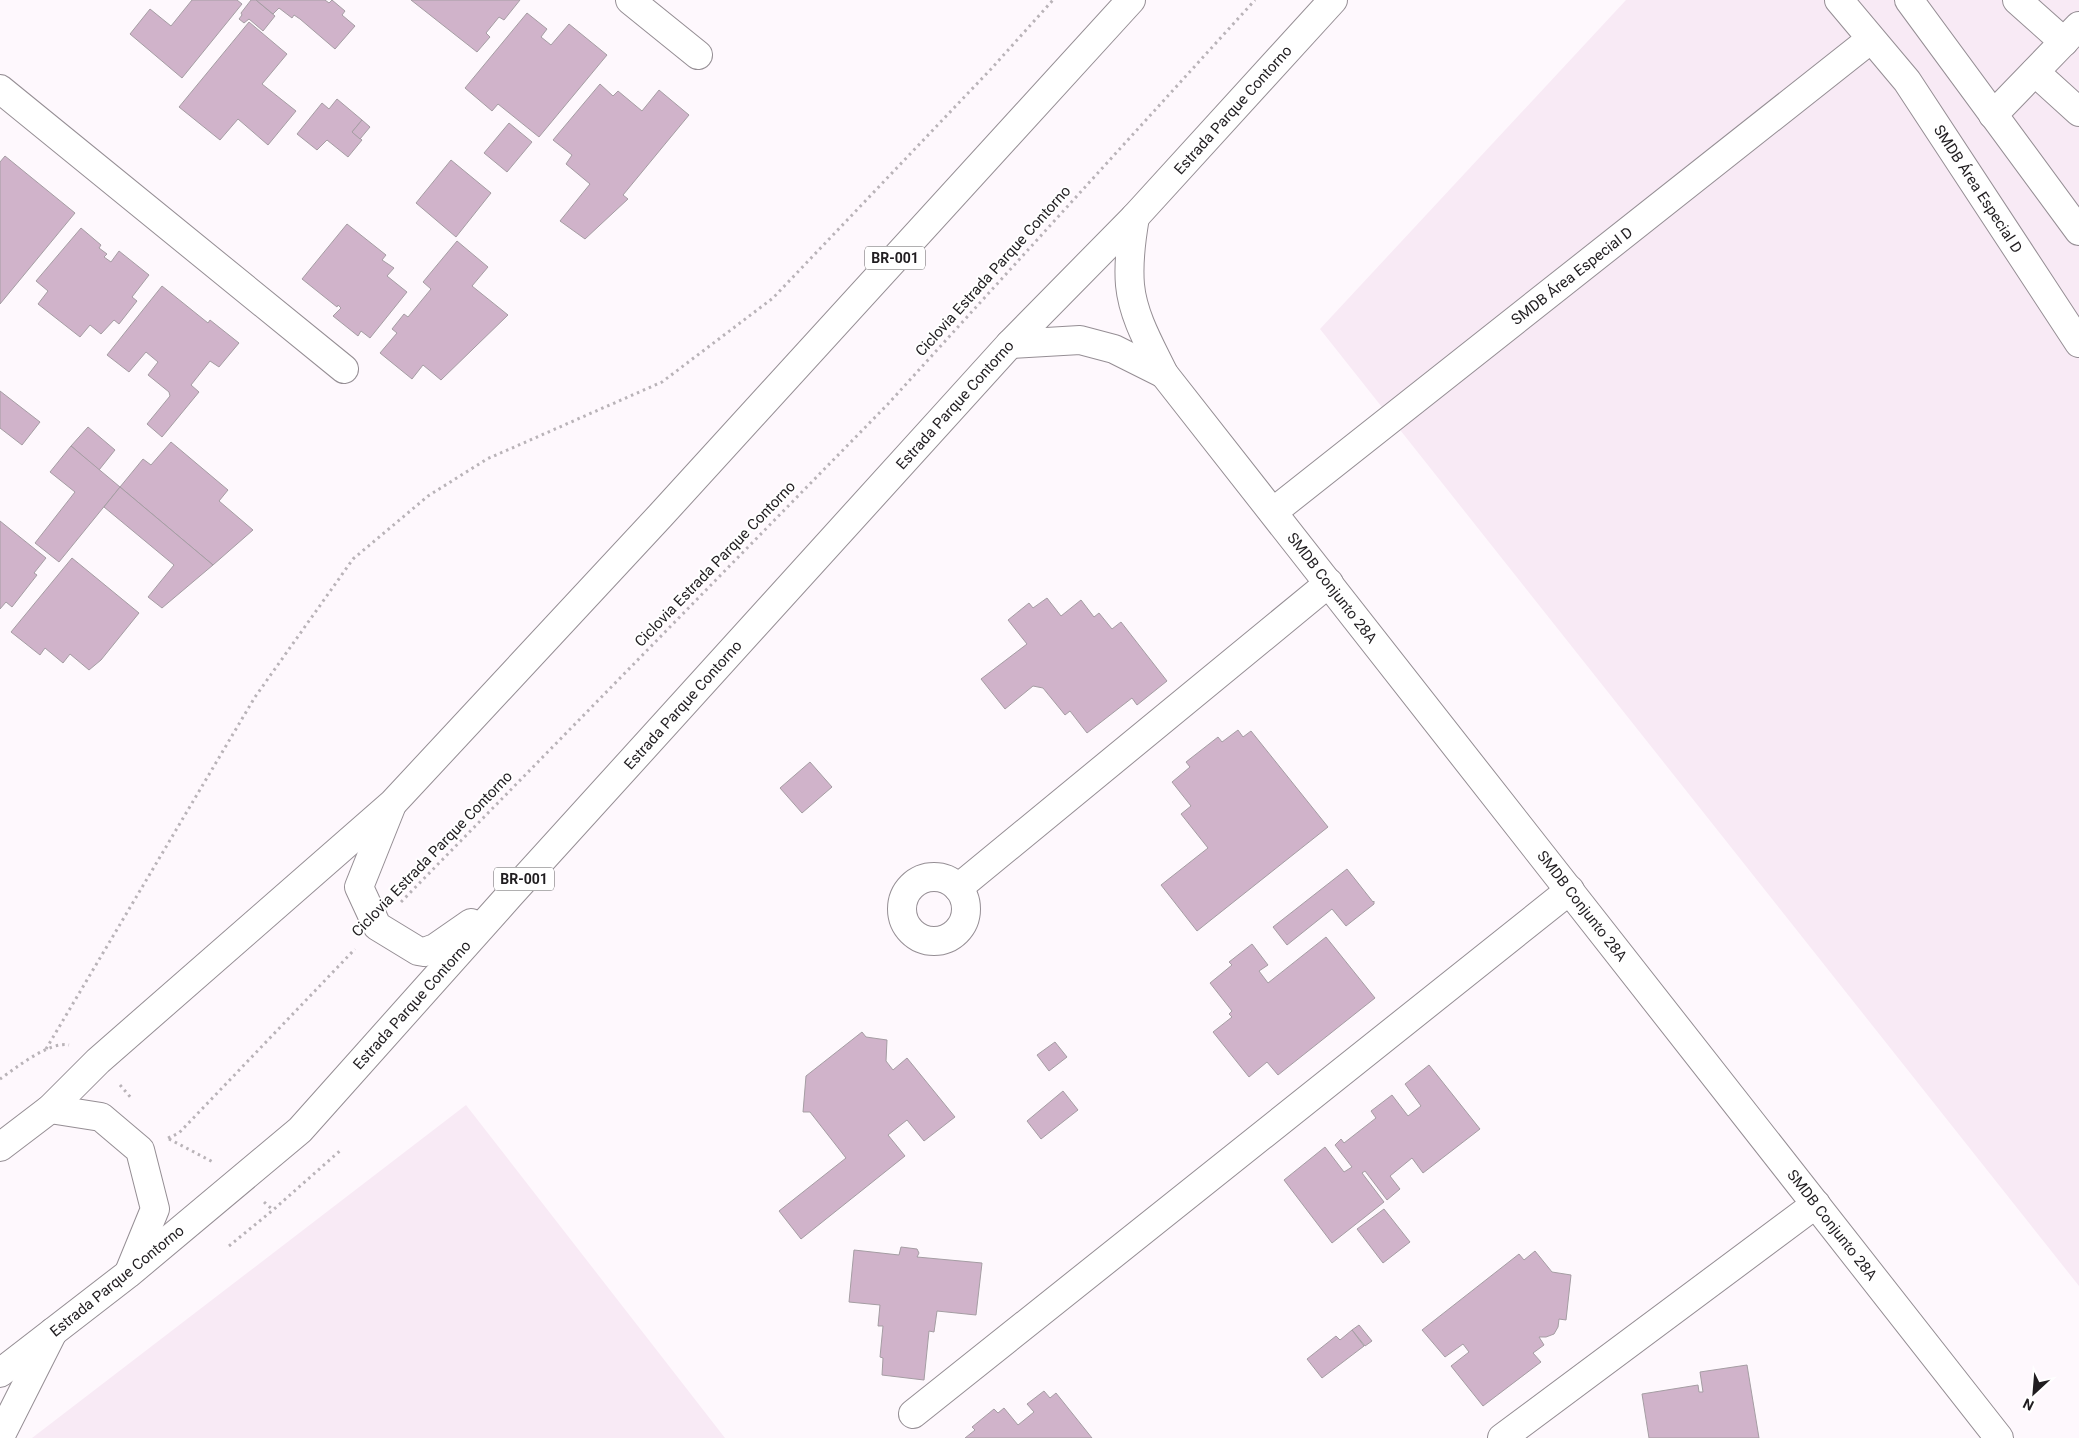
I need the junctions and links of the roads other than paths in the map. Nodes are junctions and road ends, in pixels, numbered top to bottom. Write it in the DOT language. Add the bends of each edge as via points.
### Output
graph roads {
  1 [pos="630,0"];
  2 [pos="1131,0"];
  3 [pos="1333,0"];
  4 [pos="1838,0"];
  5 [pos="1909,0"];
  6 [pos="2017,0"];
  7 [pos="2071,34"];
  8 [pos="1871,39"];
  9 [pos="698,55"];
  10 [pos="2035,72"];
  11 [pos="0,89"];
  12 [pos="2079,112"];
  13 [pos="1993,115"];
  14 [pos="1135,216"];
  15 [pos="2079,231"];
  16 [pos="2071,324"];
  17 [pos="2079,343"];
  18 [pos="1010,344"];
  19 [pos="344,369"];
  20 [pos="1164,374"];
  21 [pos="1273,512"];
  22 [pos="1329,584"];
  23 [pos="393,803"];
  24 [pos="958,888"];
  25 [pos="1570,890"];
  26 [pos="509,896"];
  27 [pos="50,1109"];
  28 [pos="0,1147"];
  29 [pos="1816,1204"];
  30 [pos="128,1274"];
  31 [pos="53,1332"];
  32 [pos="0,1373"];
  33 [pos="913,1414"];
  34 [pos="0,1437"];
  35 [pos="1502,1438"];
  36 [pos="2000,1438"];
  1 -- 9 [label="main road"];
  2 -- 23 [label="main road, BR-001"];
  3 -- 14 [label="main road, Estrada Parque Contorno / BR-001"];
  4 -- 8 [label="main road, SMDB Área Especial D"];
  5 -- 13 [label="main road"];
  6 -- 7 [label="main road"];
  7 -- 10 [label="main road"];
  8 -- 16 [label="main road, SMDB Área Especial D" via="1907,81"];
  8 -- 21 [label="main road, SMDB Área Especial D"];
  10 -- 12 [label="main road"];
  10 -- 13 [label="main road"];
  11 -- 19 [label="main road"];
  13 -- 15 [label="main road"];
  14 -- 18 [label="main road, Estrada Parque Contorno / BR-001"];
  14 -- 20 [label="main road" via="1129,253 1130,287 1140,324"];
  16 -- 17 [label="main road, SMDB Área Especial D"];
  18 -- 20 [label="main road" via="1080,340 1114,349"];
  18 -- 26 [label="main road, Estrada Parque Contorno / BR-001"];
  20 -- 21 [label="main road, SMDB Conjunto 28A"];
  21 -- 22 [label="main road, SMDB Conjunto 28A"];
  22 -- 24 [label="main road"];
  22 -- 25 [label="main road, SMDB Conjunto 28A"];
  23 -- 26 [label="main road" via="359,887 377,926 413,949 424,952 435,948"];
  23 -- 27 [label="main road, BR-001" via="98,1061"];
  25 -- 29 [label="main road, SMDB Conjunto 28A"];
  25 -- 33 [label="main road"];
  26 -- 30 [label="main road, Estrada Parque Contorno / BR-001" via="300,1130"];
  27 -- 28 [label="main road, BR-001"];
  27 -- 30 [label="main road" via="101,1117 140,1150 156,1209"];
  29 -- 35 [label="main road"];
  29 -- 36 [label="main road, SMDB Conjunto 28A"];
  30 -- 31 [label="main road, Estrada Parque Contorno / BR-001"];
  31 -- 32 [label="main road, Estrada Parque Contorno / BR-001"];
  31 -- 34 [label="main road"];
}
